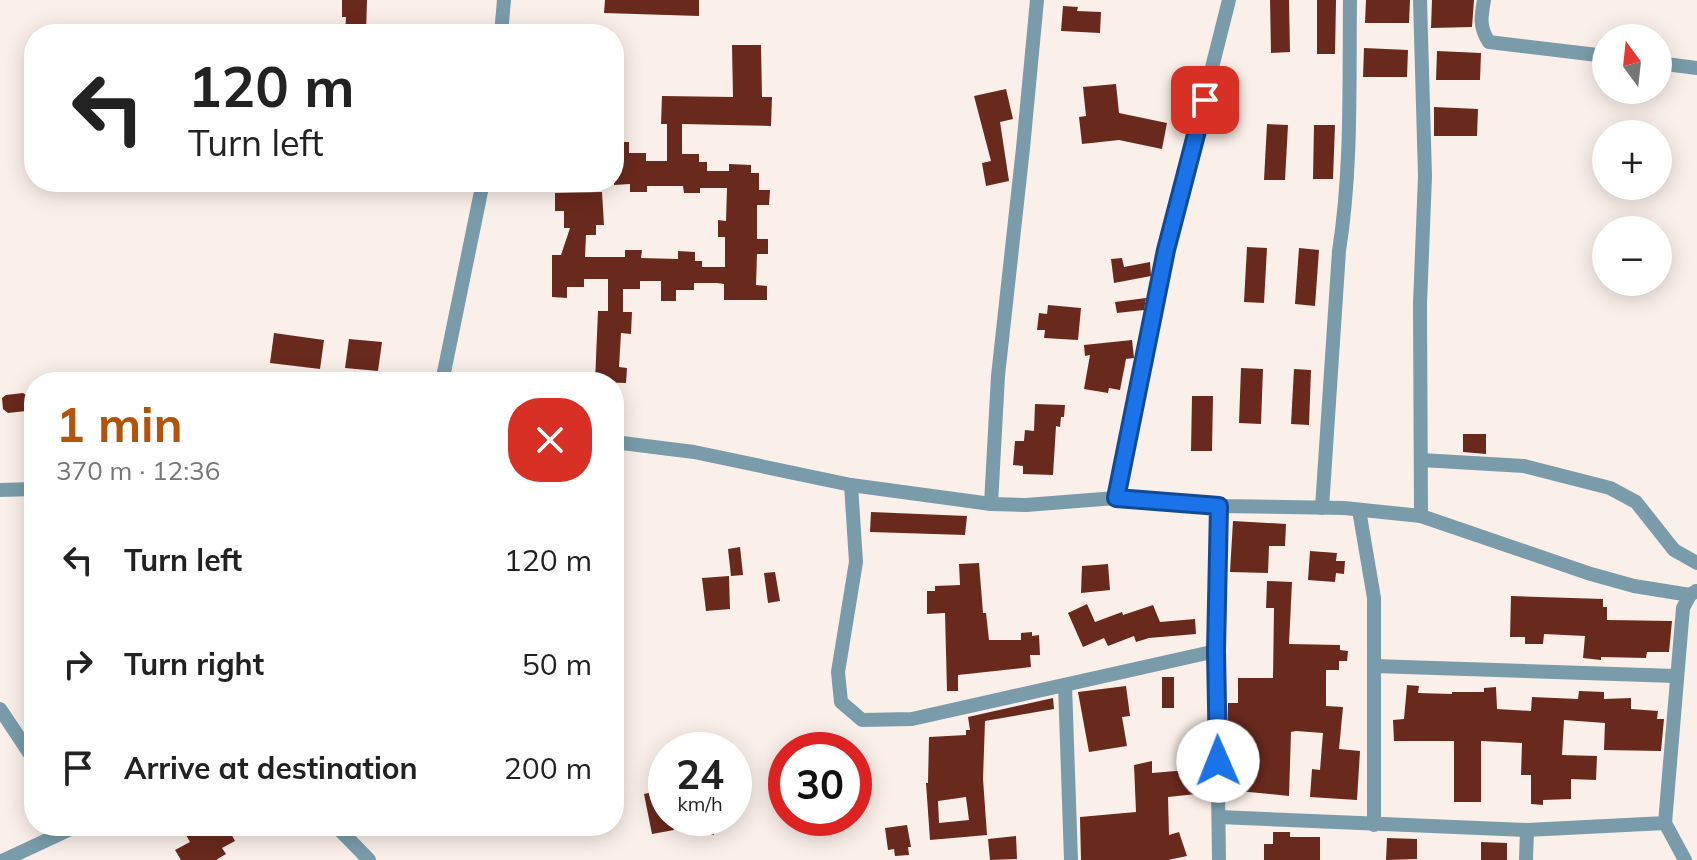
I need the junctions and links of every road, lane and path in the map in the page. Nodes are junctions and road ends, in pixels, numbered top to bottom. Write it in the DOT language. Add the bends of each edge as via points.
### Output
graph roads {
  1 [pos="504,0"];
  2 [pos="1037,0"];
  3 [pos="1229,0"];
  4 [pos="1350,0"];
  5 [pos="1420,0"];
  6 [pos="1484,0"];
  7 [pos="502,24"];
  8 [pos="1592,54"];
  9 [pos="1672,65"];
  10 [pos="1697,68"];
  11 [pos="481,192"];
  12 [pos="444,372"];
  13 [pos="624,443"];
  14 [pos="1421,460"];
  15 [pos="851,485"];
  16 [pos="24,489"];
  17 [pos="0,490"];
  18 [pos="1116,498"];
  19 [pos="991,504"];
  20 [pos="1219,506"];
  21 [pos="1322,508"];
  22 [pos="1359,510"];
  23 [pos="1421,516"];
  24 [pos="1697,563"];
  25 [pos="1693,593"];
  26 [pos="1216,651"];
  27 [pos="1374,666"];
  28 [pos="1676,676"];
  29 [pos="1065,685"];
  30 [pos="0,709"];
  31 [pos="24,745"];
  32 [pos="1219,817"];
  33 [pos="1665,823"];
  34 [pos="1374,825"];
  35 [pos="1527,830"];
  36 [pos="59,836"];
  37 [pos="346,836"];
  38 [pos="24,856"];
  39 [pos="4,860"];
  40 [pos="369,860"];
  41 [pos="1071,860"];
  42 [pos="1219,860"];
  43 [pos="1526,860"];
  44 [pos="1685,860"];
  1 -- 7 [label="street"];
  2 -- 19 [label="street" via="998,376"];
  3 -- 18 [label="street" via="1166,250"];
  4 -- 21 [label="street" via="1345,200"];
  5 -- 14 [label="street" via="1425,176"];
  6 -- 8 [label="street" via="1480,21 1489,42"];
  9 -- 10 [label="street"];
  11 -- 12 [label="street"];
  13 -- 15 [label="street" via="694,452"];
  14 -- 23 [label="street"];
  14 -- 24 [label="street" via="1524,466 1610,488 1636,502 1674,550"];
  15 -- 19 [label="street"];
  15 -- 29 [label="street" via="856,562 838,672 841,702 862,720 912,719"];
  16 -- 17 [label="street"];
  18 -- 19 [label="street"];
  18 -- 20 [label="street"];
  20 -- 21 [label="street"];
  20 -- 26 [label="street"];
  21 -- 22 [label="street"];
  22 -- 23 [label="street"];
  22 -- 27 [label="street" via="1374,598"];
  23 -- 25 [label="street" via="1591,574"];
  25 -- 28 [label="street" via="1683,608"];
  26 -- 29 [label="street"];
  26 -- 32 [label="street"];
  27 -- 28 [label="street"];
  27 -- 34 [label="street"];
  28 -- 33 [label="street"];
  29 -- 41 [label="street"];
  30 -- 31 [label="street"];
  32 -- 34 [label="street"];
  32 -- 42 [label="street"];
  33 -- 35 [label="street"];
  33 -- 44 [label="street"];
  34 -- 35 [label="street"];
  35 -- 43 [label="street"];
  36 -- 38 [label="street"];
  37 -- 40 [label="street"];
  38 -- 39 [label="street"];
}
